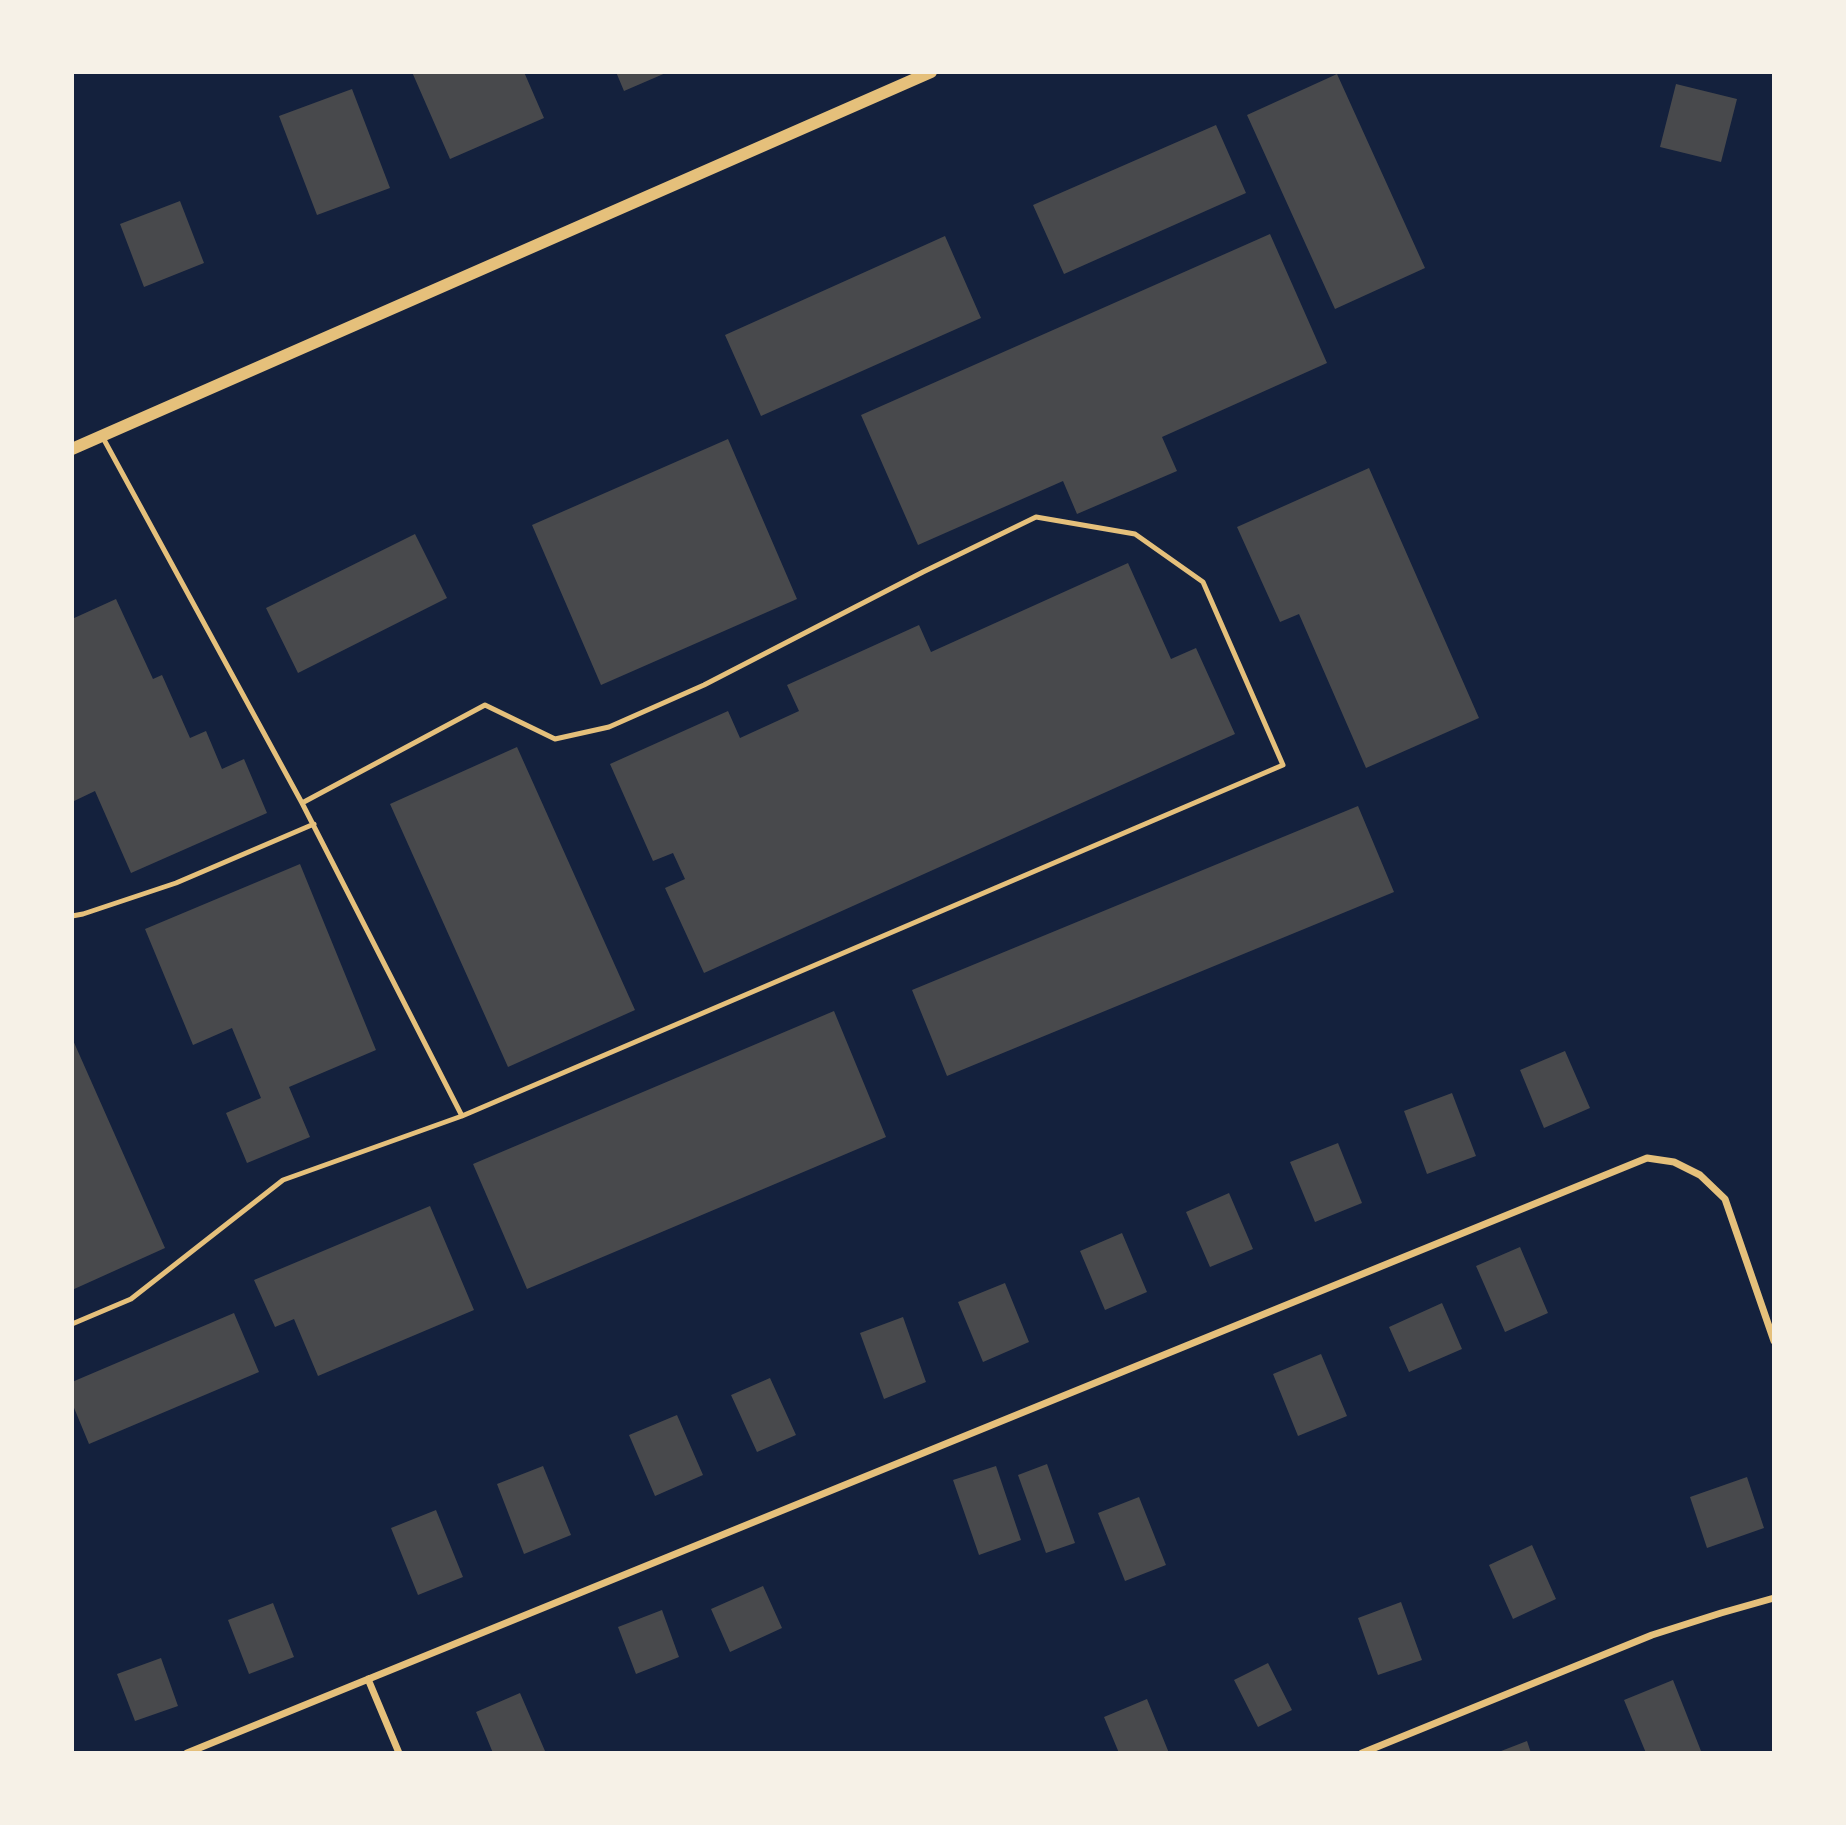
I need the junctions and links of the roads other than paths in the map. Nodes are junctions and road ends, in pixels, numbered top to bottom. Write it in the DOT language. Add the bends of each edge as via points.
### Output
graph roads {
  1 [pos="931,72"];
  2 [pos="102,436"];
  3 [pos="72,449"];
  4 [pos="302,803"];
  5 [pos="314,824"];
  6 [pos="72,915"];
  7 [pos="462,1116"];
  8 [pos="72,1324"];
  9 [pos="1774,1341"];
  10 [pos="1774,1598"];
  11 [pos="368,1679"];
  12 [pos="187,1753"];
  13 [pos="399,1753"];
  14 [pos="1362,1753"];
  1 -- 2 [label="street"];
  2 -- 3 [label="street"];
  2 -- 4 [label="lane"];
  4 -- 5 [label="lane"];
  4 -- 7 [label="lane" via="485,705 555,739 609,727 704,685 1036,517 1135,534 1203,582 1283,765"];
  5 -- 6 [label="lane" via="176,883"];
  5 -- 7 [label="lane"];
  7 -- 8 [label="lane" via="282,1181 131,1299"];
  9 -- 11 [label="street" via="1725,1199 1700,1175 1674,1162 1647,1158"];
  10 -- 14 [label="street" via="1652,1635"];
  11 -- 12 [label="street"];
  11 -- 13 [label="street"];
}
